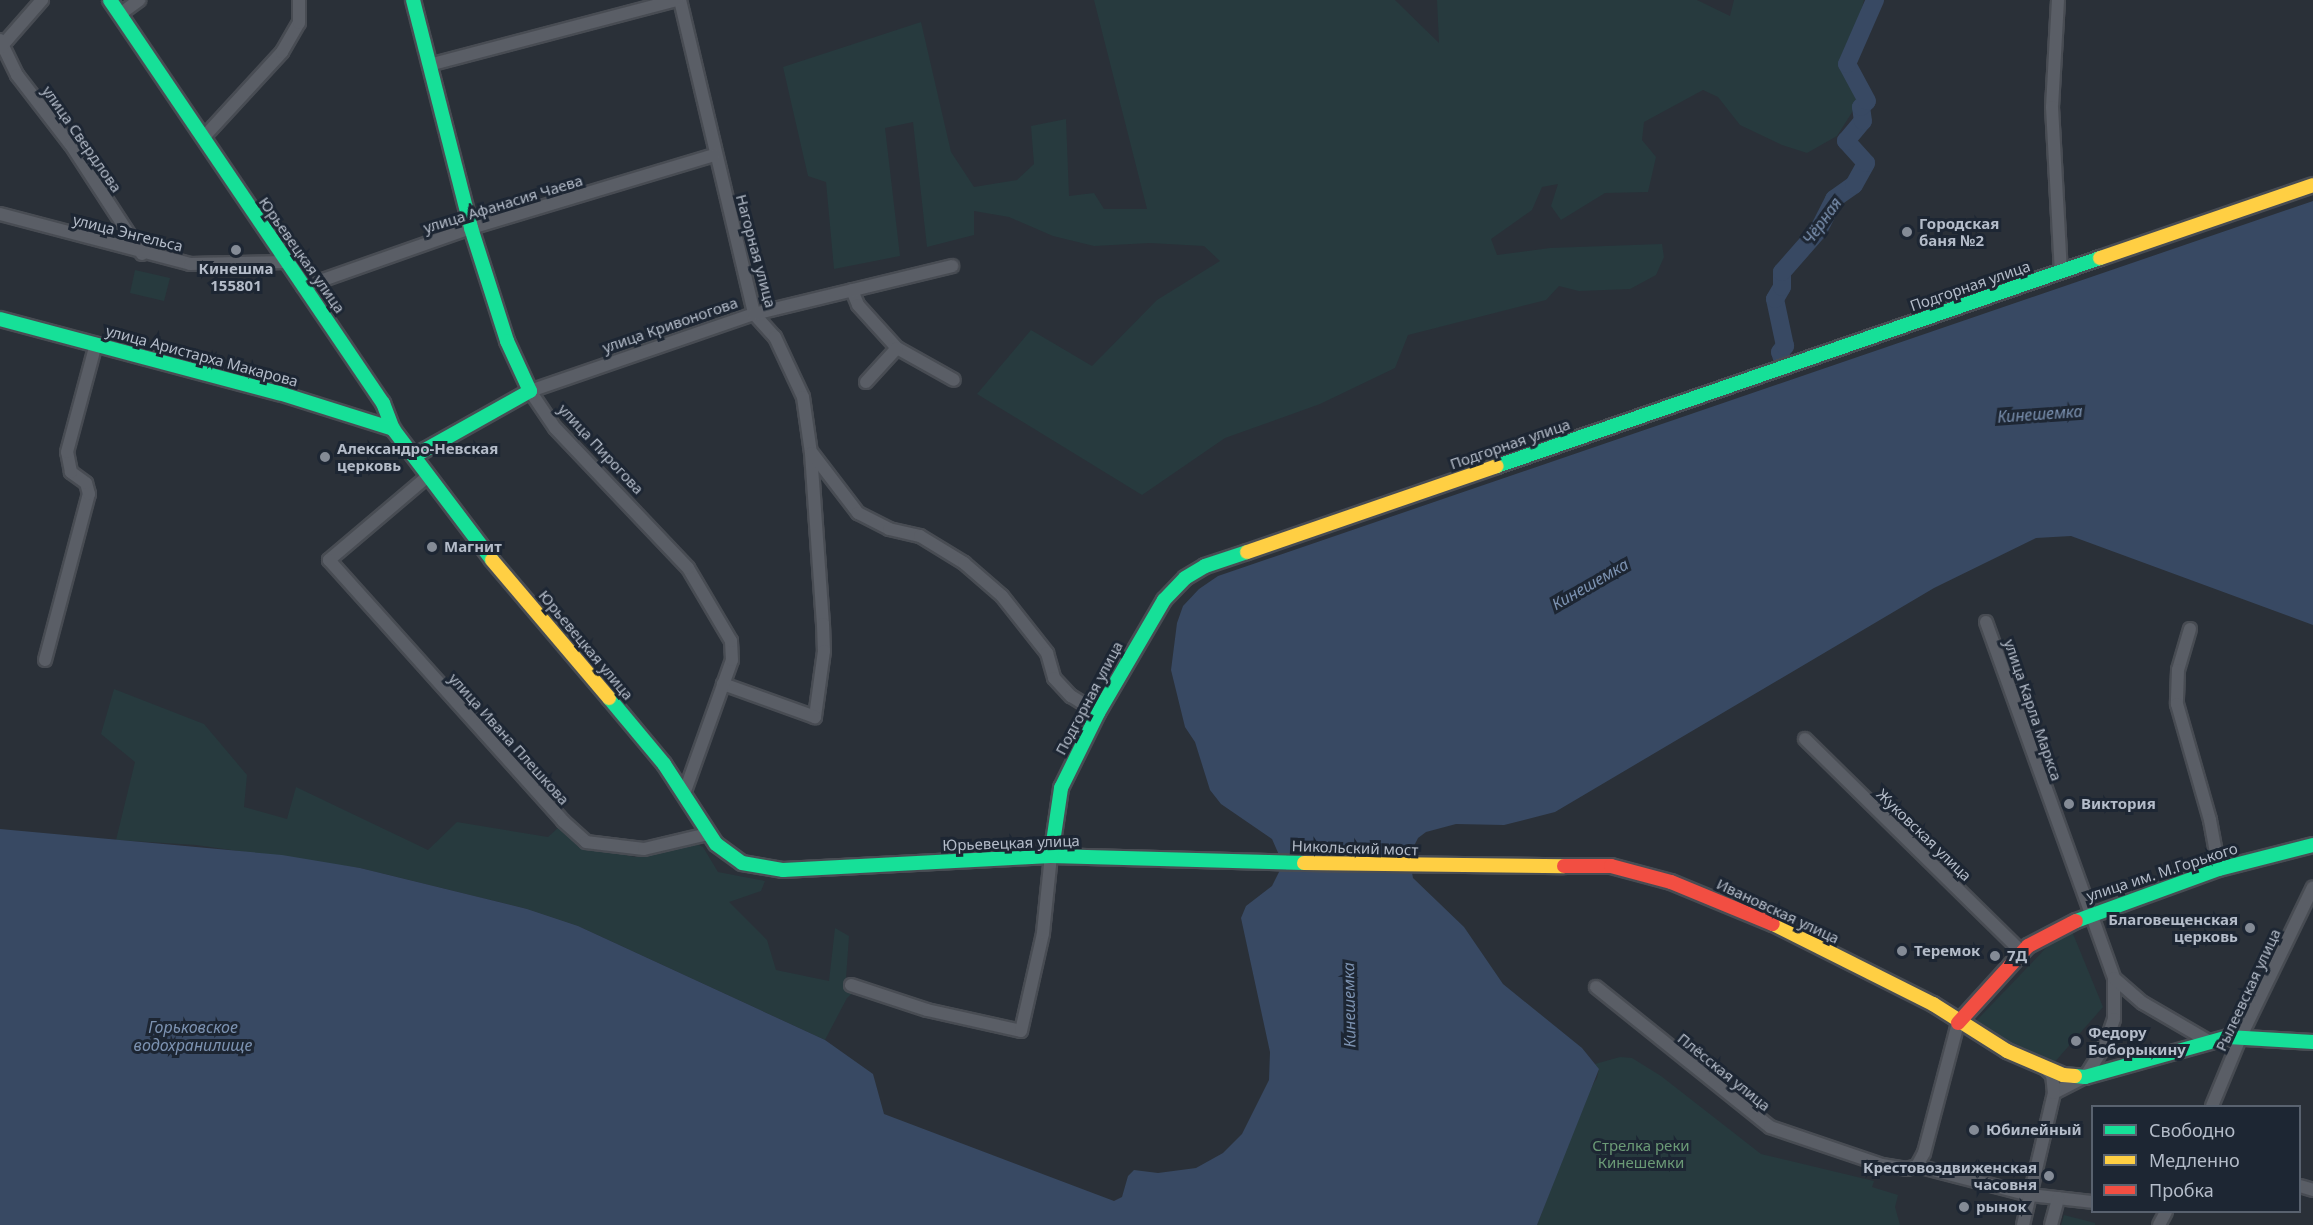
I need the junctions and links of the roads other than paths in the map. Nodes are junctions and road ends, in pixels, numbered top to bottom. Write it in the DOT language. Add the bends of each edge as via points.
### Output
graph roads {
  1 [pos="42,0"];
  2 [pos="110,0"];
  3 [pos="140,0"];
  4 [pos="299,0"];
  5 [pos="412,0"];
  6 [pos="678,0"];
  7 [pos="2058,0"];
  8 [pos="120,15"];
  9 [pos="1,44"];
  10 [pos="429,65"];
  11 [pos="203,138"];
  12 [pos="714,155"];
  13 [pos="2313,185"];
  14 [pos="0,214"];
  15 [pos="471,228"];
  16 [pos="142,254"];
  17 [pos="286,262"];
  18 [pos="952,266"];
  19 [pos="2061,272"];
  20 [pos="303,287"];
  21 [pos="852,290"];
  22 [pos="754,314"];
  23 [pos="0,319"];
  24 [pos="96,344"];
  25 [pos="897,348"];
  26 [pos="954,380"];
  27 [pos="866,382"];
  28 [pos="530,391"];
  29 [pos="393,429"];
  30 [pos="811,453"];
  31 [pos="414,456"];
  32 [pos="429,476"];
  33 [pos="1986,622"];
  34 [pos="2190,629"];
  35 [pos="45,660"];
  36 [pos="723,684"];
  37 [pos="1098,713"];
  38 [pos="1805,739"];
  39 [pos="684,794"];
  40 [pos="708,834"];
  41 [pos="2313,845"];
  42 [pos="1051,855"];
  43 [pos="1276,862"];
  44 [pos="1432,867"];
  45 [pos="2219,869"];
  46 [pos="2313,887"];
  47 [pos="2088,914"];
  48 [pos="2022,952"];
  49 [pos="2114,978"];
  50 [pos="851,985"];
  51 [pos="1596,987"];
  52 [pos="1958,1023"];
  53 [pos="2241,1036"];
  54 [pos="2313,1041"];
  55 [pos="2210,1042"];
  56 [pos="2046,1069"];
  57 [pos="2085,1077"];
  58 [pos="2054,1093"];
  59 [pos="2213,1105"];
  60 [pos="1917,1166"];
  61 [pos="2030,1195"];
  62 [pos="2058,1198"];
  63 [pos="2091,1202"];
  64 [pos="2023,1225"];
  65 [pos="2051,1225"];
  1 -- 9 [label="street"];
  2 -- 8 [label="street, Юрьевецкая улица"];
  3 -- 8 [label="street"];
  4 -- 11 [label="street" via="299,23 282,52"];
  5 -- 10 [label="street, улица Пирогова"];
  6 -- 10 [label="street"];
  6 -- 12 [label="street, Нагорная улица"];
  7 -- 19 [label="street" via="2052,107"];
  8 -- 11 [label="street, Юрьевецкая улица"];
  9 -- 16 [label="street, улица Свердлова" via="17,75 71,145"];
  10 -- 15 [label="street, улица Пирогова"];
  11 -- 17 [label="street, Юрьевецкая улица"];
  12 -- 15 [label="street, улица Афанасия Чаева"];
  12 -- 22 [label="street, Нагорная улица"];
  13 -- 19 [label="street, Подгорная улица"];
  14 -- 16 [label="street, улица Энгельса"];
  15 -- 20 [label="street, улица Афанасия Чаева"];
  15 -- 28 [label="street, улица Пирогова" via="507,340"];
  16 -- 17 [label="street, улица Энгельса" via="190,264"];
  17 -- 20 [label="street, Юрьевецкая улица"];
  18 -- 21 [label="street, улица Кривоногова"];
  19 -- 37 [label="street, Подгорная улица" via="1205,566 1185,578 1164,600"];
  20 -- 29 [label="street, Юрьевецкая улица" via="383,403"];
  21 -- 22 [label="street, улица Кривоногова"];
  21 -- 25 [label="street" via="858,305"];
  22 -- 28 [label="street, улица Кривоногова"];
  22 -- 30 [label="street, Нагорная улица" via="775,337 803,398"];
  23 -- 24 [label="street, улица Аристарха Макарова"];
  24 -- 29 [label="street, улица Аристарха Макарова" via="279,393"];
  24 -- 35 [label="street" via="67,452 71,472 86,483 89,494"];
  25 -- 26 [label="street"];
  25 -- 27 [label="street"];
  28 -- 31 [label="street, улица Кривоногова"];
  28 -- 36 [label="street, улица Пирогова" via="555,428 688,568 731,641 732,660"];
  29 -- 31 [label="street, Юрьевецкая улица"];
  30 -- 36 [label="street, Нагорная улица" via="824,651 815,717"];
  30 -- 37 [label="street" via="858,513 889,529 920,536 964,563 993,588 1047,653 1054,678 1071,696"];
  31 -- 32 [label="street, Юрьевецкая улица"];
  32 -- 39 [label="street, Юрьевецкая улица" via="488,555 664,764"];
  32 -- 40 [label="street, улица Ивана Плешкова" via="329,560 586,842 644,849"];
  33 -- 47 [label="street, улица Карла Маркса"];
  34 -- 45 [label="street" via="2178,670 2176,704 2210,820"];
  36 -- 39 [label="street, улица Пирогова"];
  37 -- 42 [label="street, Подгорная улица" via="1061,788"];
  38 -- 48 [label="street, Жуковская улица"];
  39 -- 40 [label="street, Юрьевецкая улица"];
  40 -- 42 [label="street, Юрьевецкая улица" via="728,856 742,863 783,870"];
  41 -- 45 [label="street, улица им. М.Горького"];
  42 -- 43 [label="street, Юрьевецкая улица"];
  42 -- 50 [label="street, Подгорная улица" via="1043,933 1021,1031 927,1010"];
  43 -- 44 [label="street, Никольский мост"];
  44 -- 52 [label="street, Ивановская улица" via="1582,865 1643,872 1765,920 1933,1004"];
  45 -- 47 [label="street, улица им. М.Горького"];
  46 -- 53 [label="street, Рылеевская улица"];
  47 -- 48 [label="street, улица им. М.Горького"];
  47 -- 49 [label="street, улица Карла Маркса"];
  48 -- 52 [label="street, улица им. М.Горького"];
  49 -- 55 [label="street" via="2143,1003"];
  49 -- 57 [label="street, улица Карла Маркса" via="2115,1006 2110,1033"];
  51 -- 60 [label="street, Плёсская улица" via="1770,1127 1882,1165 1907,1170"];
  52 -- 56 [label="street, Ивановская улица"];
  52 -- 60 [label="street, улица им. М.Горького" via="1924,1153"];
  53 -- 54 [label="street"];
  53 -- 55 [label="street"];
  53 -- 59 [label="street, Рылеевская улица"];
  55 -- 57 [label="street"];
  56 -- 57 [label="street, Ивановская улица"];
  56 -- 58 [label="street" via="2053,1078"];
  57 -- 58 [label="street"];
  58 -- 61 [label="street"];
  60 -- 61 [label="street, Плёсская улица"];
  61 -- 62 [label="street, Плёсская улица"];
  61 -- 64 [label="street"];
  62 -- 63 [label="street, Плёсская улица"];
  62 -- 65 [label="street"];
}
